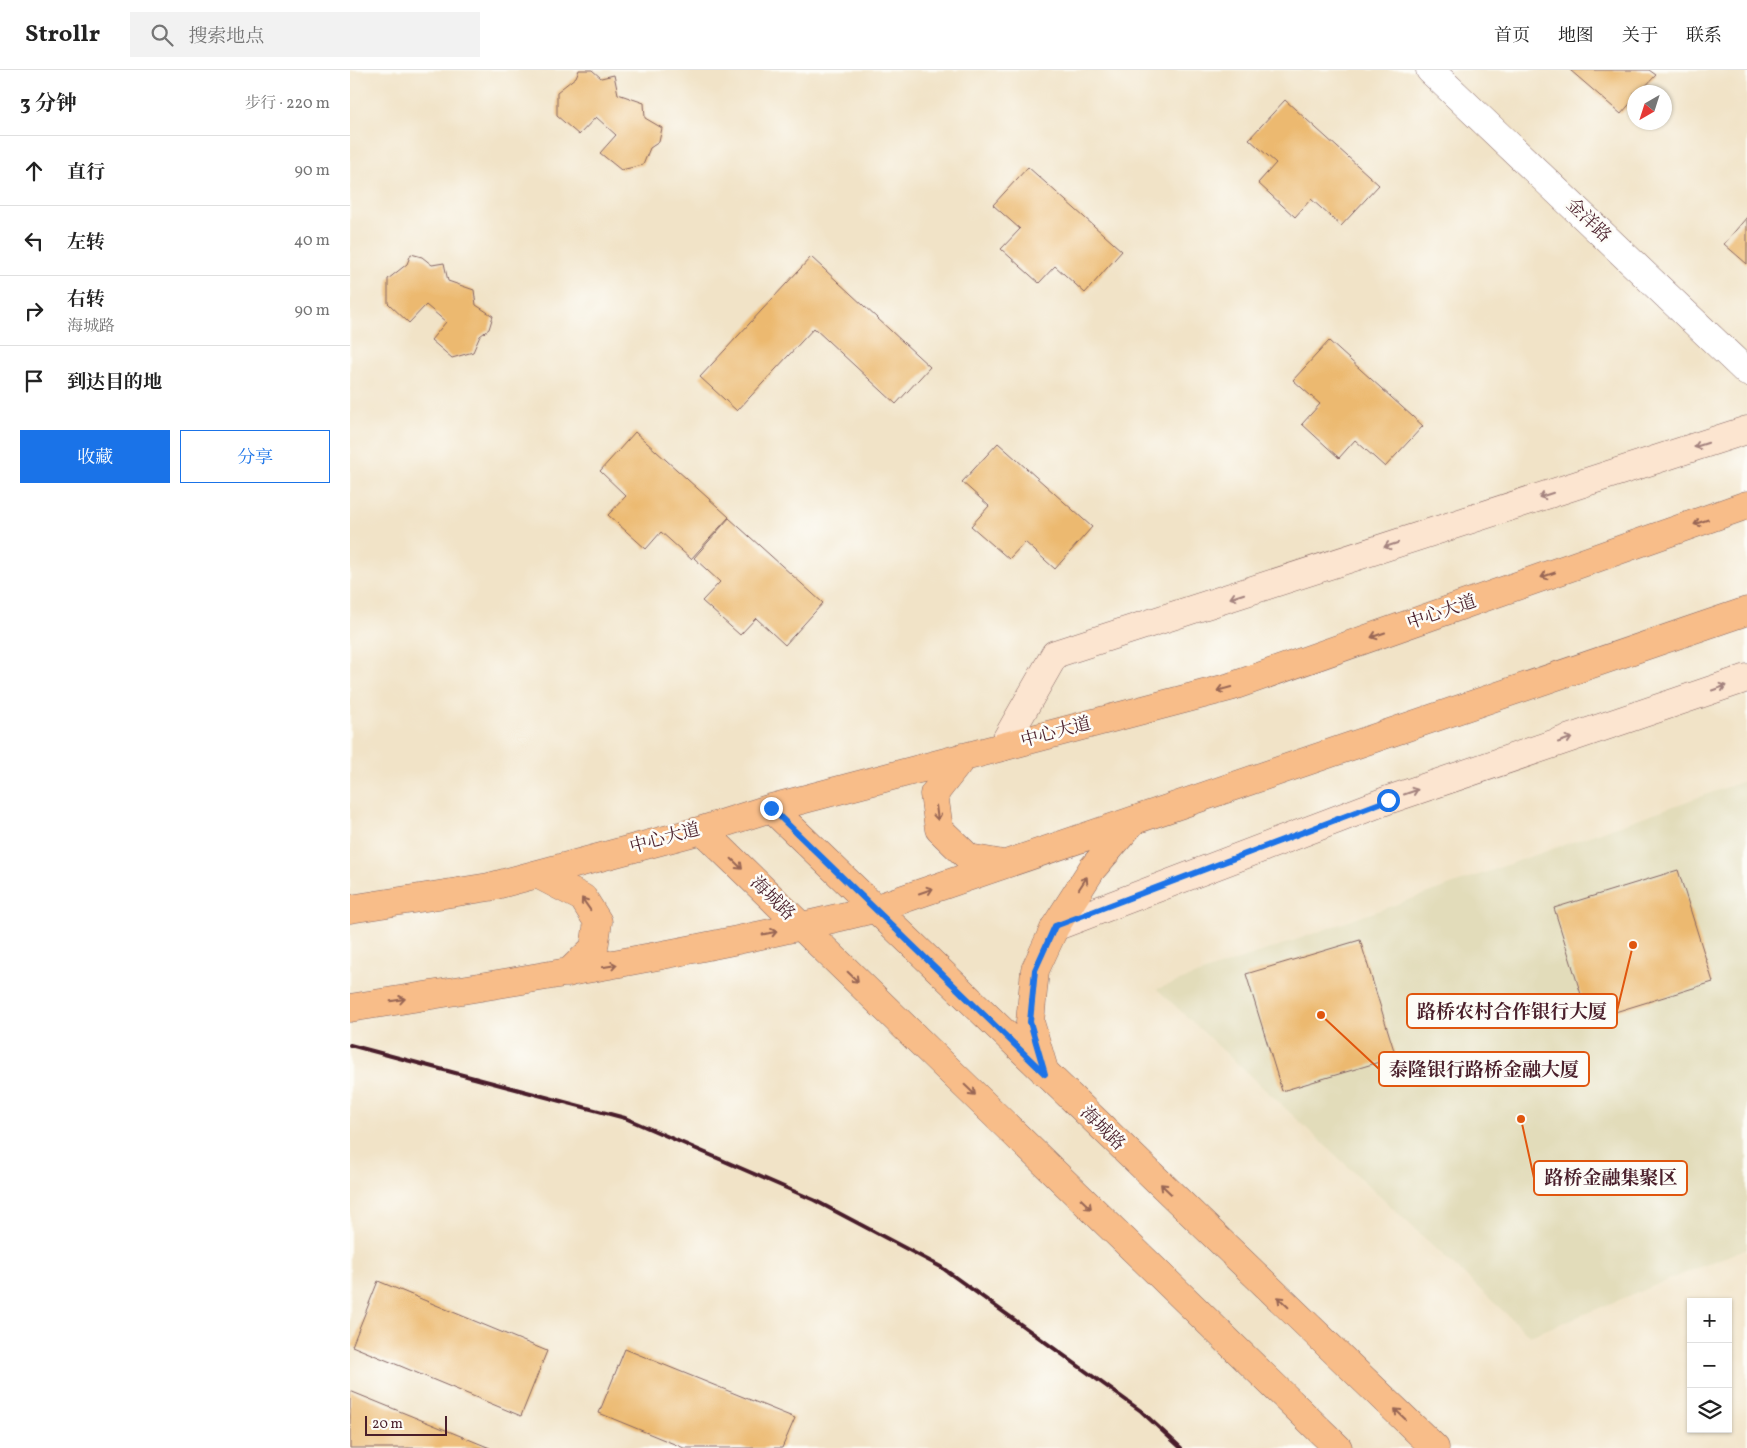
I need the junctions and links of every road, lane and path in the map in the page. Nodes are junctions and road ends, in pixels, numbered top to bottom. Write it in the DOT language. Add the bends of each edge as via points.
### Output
graph roads {
  1 [pos="1430,70"];
  2 [pos="1747,372"];
  3 [pos="1747,430"];
  4 [pos="1747,505"];
  5 [pos="1747,611"];
  6 [pos="1747,678"];
  7 [pos="1002,747"];
  8 [pos="963,757"];
  9 [pos="771,808"];
  10 [pos="1133,820"];
  11 [pos="702,830"];
  12 [pos="1004,865"];
  13 [pos="537,874"];
  14 [pos="350,909"];
  15 [pos="874,909"];
  16 [pos="1055,926"];
  17 [pos="801,927"];
  18 [pos="568,973"];
  19 [pos="350,1008"];
  20 [pos="1045,1074"];
  21 [pos="1338,1448"];
  22 [pos="1435,1448"];
  1 -- 2 [label="street, 金洋路"];
  3 -- 7 [label="main road, one-way" via="1056,654"];
  4 -- 7 [label="main road, 中心大道, one-way" via="1230,687"];
  5 -- 10 [label="main road"];
  16 -- 6 [label="main road, one-way" via="1388,800"];
  7 -- 8 [label="main road, 中心大道"];
  8 -- 9 [label="main road, 中心大道"];
  8 -- 12 [label="main road, one-way" via="934,794 939,829 970,858"];
  9 -- 11 [label="main road, 中心大道"];
  9 -- 15 [label="main road, 海城路"];
  10 -- 12 [label="main road"];
  16 -- 10 [label="main road, one-way" via="1092,869"];
  11 -- 13 [label="main road, 中心大道"];
  11 -- 17 [label="main road, 海城路, one-way"];
  15 -- 12 [label="main road, one-way"];
  13 -- 14 [label="main road, 中心大道" via="489,887"];
  18 -- 13 [label="main road, one-way" via="594,948 598,922 583,898"];
  15 -- 17 [label="main road"];
  15 -- 20 [label="main road, 海城路"];
  16 -- 20 [label="main road" via="1035,970 1030,1022"];
  18 -- 17 [label="main road, one-way"];
  17 -- 21 [label="main road, 海城路, one-way"];
  19 -- 18 [label="main road, one-way"];
  22 -- 20 [label="main road, 海城路, one-way"];
}
